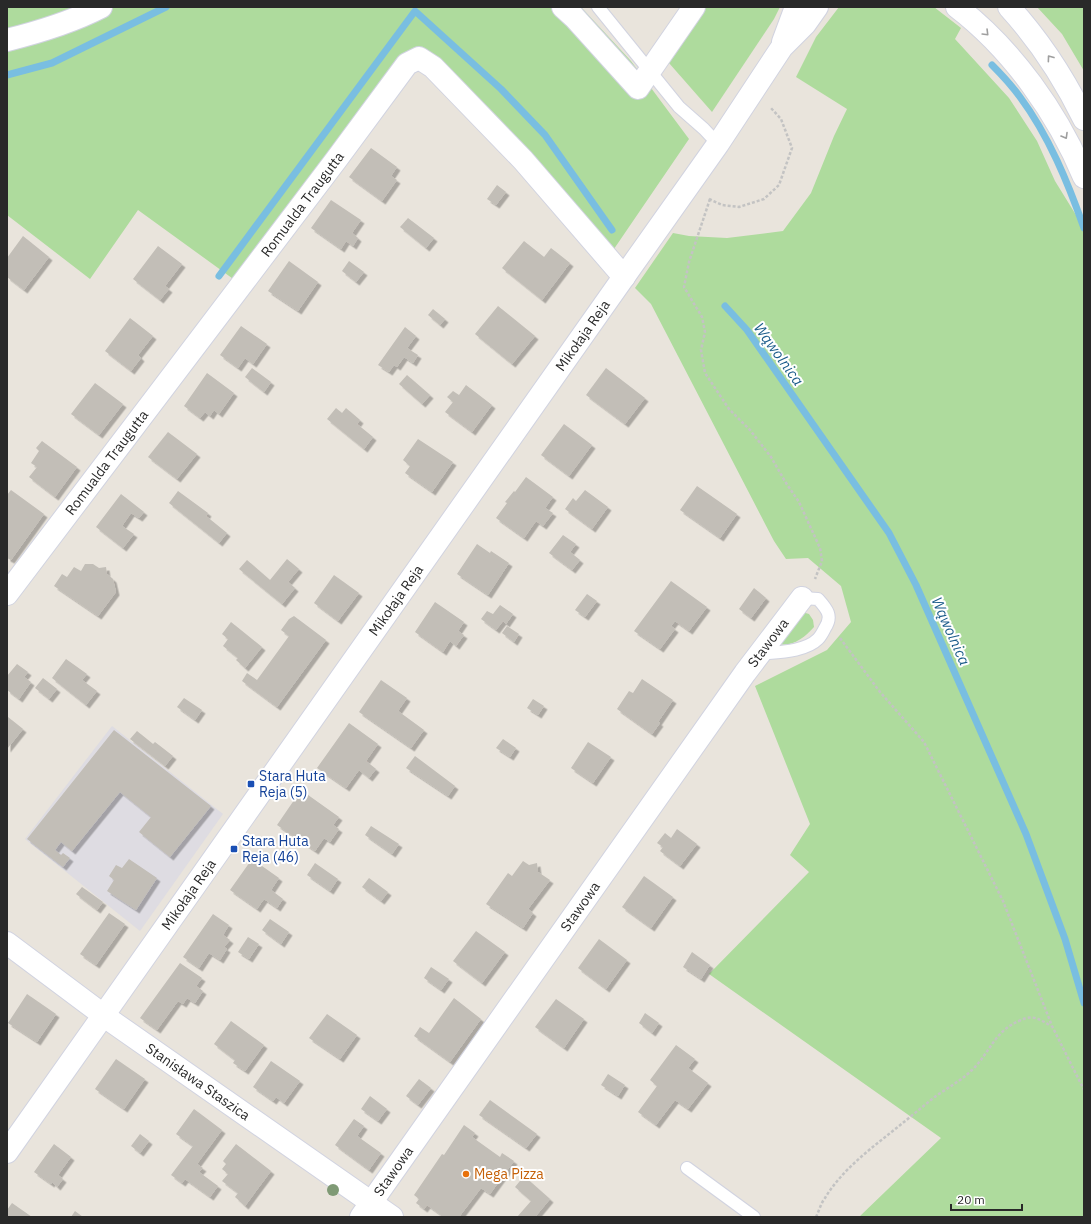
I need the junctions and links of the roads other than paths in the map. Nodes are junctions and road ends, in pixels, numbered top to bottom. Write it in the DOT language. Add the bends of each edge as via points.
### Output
graph roads {
  1 [pos="101,7"];
  2 [pos="564,7"];
  3 [pos="598,7"];
  4 [pos="694,7"];
  5 [pos="796,7"];
  6 [pos="817,7"];
  7 [pos="957,7"];
  8 [pos="1009,7"];
  9 [pos="7,40"];
  10 [pos="782,47"];
  11 [pos="650,71"];
  12 [pos="1084,119"];
  13 [pos="718,144"];
  14 [pos="1084,177"];
  15 [pos="624,277"];
  16 [pos="7,594"];
  17 [pos="802,598"];
  18 [pos="759,654"];
  19 [pos="7,942"];
  20 [pos="104,1015"];
  21 [pos="7,1152"];
  22 [pos="687,1168"];
  23 [pos="367,1210"];
  24 [pos="392,1217"];
  25 [pos="754,1217"];
  1 -- 9 [label="street" via="42,31"];
  2 -- 11 [label="street" via="638,88"];
  3 -- 11 [label="lane"];
  4 -- 11 [label="street"];
  5 -- 10 [label="street, Mikołaja Reja"];
  6 -- 10 [label="street, Mikołaja Reja"];
  7 -- 14 [label="street, one-way" via="1001,48 1027,79 1047,106 1073,150"];
  12 -- 8 [label="street, one-way" via="1052,61"];
  10 -- 13 [label="street, Mikołaja Reja"];
  11 -- 13 [label="lane" via="679,107"];
  13 -- 15 [label="street, Mikołaja Reja"];
  15 -- 16 [label="street, Romualda Traugutta" via="523,160 433,67 419,58 407,64"];
  15 -- 20 [label="street, Mikołaja Reja"];
  17 -- 18 [label="street, Stawowa"];
  17 -- 18 [label="lane" via="818,599 830,616 818,639 801,648"];
  18 -- 23 [label="street, Stawowa"];
  19 -- 20 [label="street, Stanisława Staszica"];
  20 -- 21 [label="street, Mikołaja Reja"];
  20 -- 23 [label="street, Stanisława Staszica"];
  22 -- 25 [label="lane"];
  23 -- 24 [label="street, Stanisława Staszica"];
}
